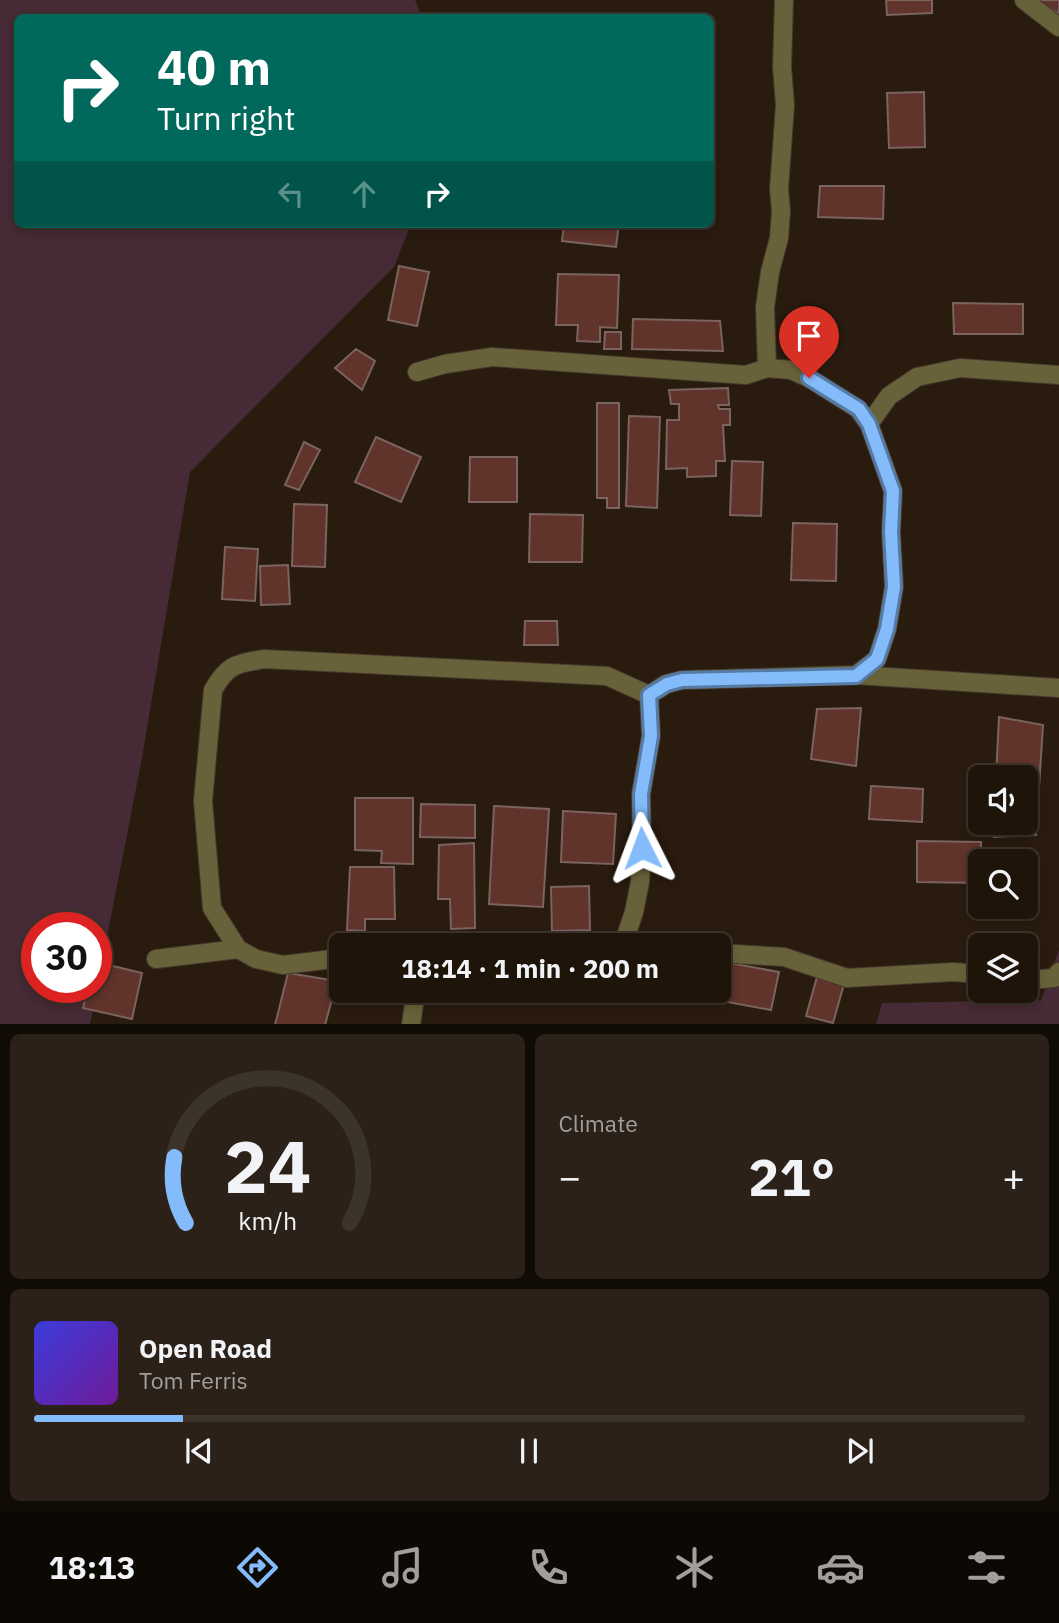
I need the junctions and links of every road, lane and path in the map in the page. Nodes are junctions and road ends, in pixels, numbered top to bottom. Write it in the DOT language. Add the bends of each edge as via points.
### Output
graph roads {
  1 [pos="783,0"];
  2 [pos="1024,0"];
  3 [pos="1059,27"];
  4 [pos="767,368"];
  5 [pos="417,372"];
  6 [pos="1059,375"];
  7 [pos="869,424"];
  8 [pos="856,676"];
  9 [pos="1059,688"];
  10 [pos="649,695"];
  11 [pos="627,933"];
  12 [pos="238,949"];
  13 [pos="731,954"];
  14 [pos="156,959"];
  15 [pos="329,959"];
  16 [pos="1059,972"];
  17 [pos="968,973"];
  18 [pos="1038,979"];
  19 [pos="414,1003"];
  20 [pos="411,1024"];
  1 -- 4 [label="street" via="781,211 765,307"];
  2 -- 3 [label="street"];
  4 -- 5 [label="street" via="746,375 492,357"];
  4 -- 7 [label="street" via="791,370 809,378 859,409"];
  6 -- 7 [label="street" via="960,368 917,377 889,396"];
  7 -- 8 [label="street" via="893,491 894,587 877,659"];
  8 -- 9 [label="street"];
  8 -- 10 [label="street" via="682,680"];
  10 -- 11 [label="street" via="651,736 641,794 640,882"];
  10 -- 12 [label="street" via="607,676 264,659 237,664 222,675 213,690 204,801 212,908"];
  12 -- 14 [label="street"];
  12 -- 15 [label="street" via="283,965"];
  13 -- 17 [label="street" via="784,957 846,978"];
  16 -- 18 [label="street" via="1054,978"];
  19 -- 20 [label="street"];
}
